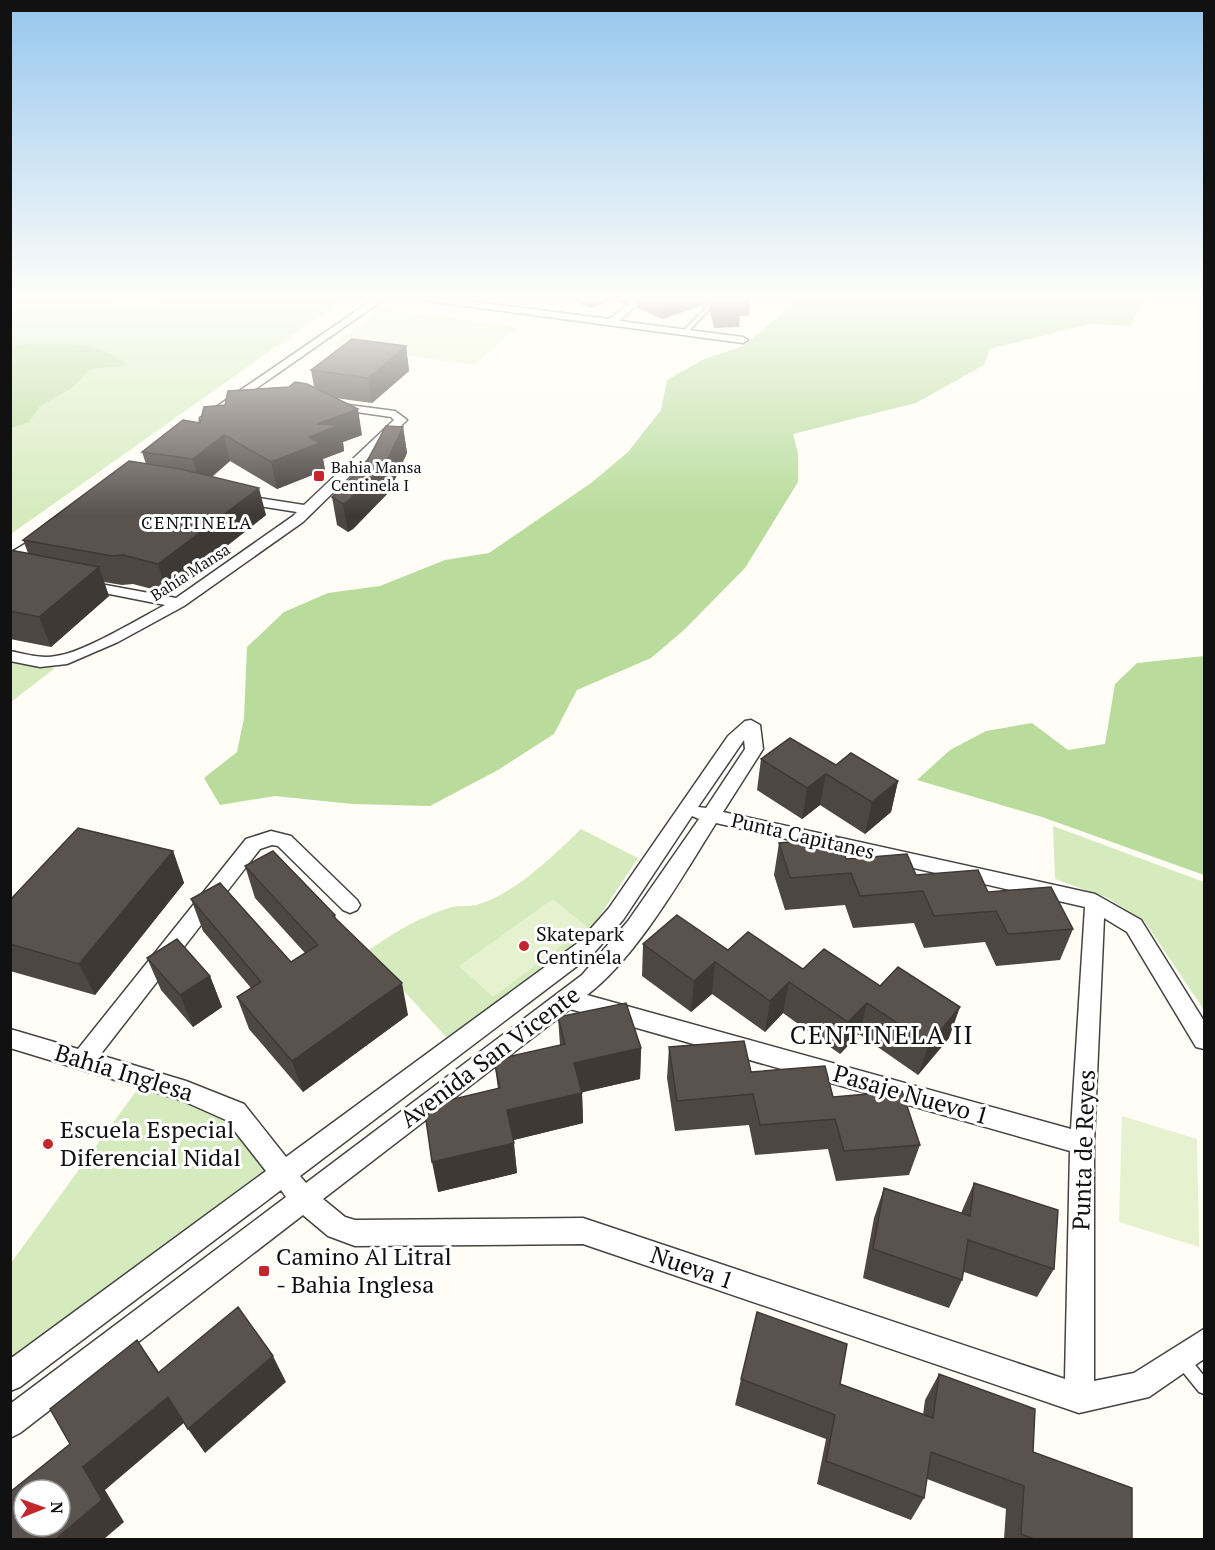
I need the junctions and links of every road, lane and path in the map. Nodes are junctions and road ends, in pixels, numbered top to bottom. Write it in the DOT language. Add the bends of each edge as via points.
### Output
graph roads {
  1 [pos="274,370"];
  2 [pos="239,394"];
  3 [pos="262,397"];
  4 [pos="317,404"];
  5 [pos="195,427"];
  6 [pos="227,497"];
  7 [pos="308,510"];
  8 [pos="61,525"];
  9 [pos="10,560"];
  10 [pos="67,581"];
  11 [pos="179,603"];
  12 [pos="10,656"];
  13 [pos="687,810"];
  14 [pos="710,815"];
  15 [pos="1095,902"];
  16 [pos="350,905"];
  17 [pos="567,999"];
  18 [pos="10,1038"];
  19 [pos="1204,1040"];
  20 [pos="83,1060"];
  21 [pos="1082,1143"];
  22 [pos="284,1174"];
  23 [pos="303,1198"];
  24 [pos="1193,1351"];
  25 [pos="10,1377"];
  26 [pos="1204,1387"];
  27 [pos="1079,1398"];
  28 [pos="10,1423"];
  1 -- 2 [label="street"];
  2 -- 3 [label="street"];
  2 -- 5 [label="street"];
  4 -- 7 [label="street, Bahía Mansa" via="394,414 401,420"];
  6 -- 7 [label="street"];
  7 -- 11 [label="street, Bahía Mansa"];
  8 -- 9 [label="street"];
  10 -- 11 [label="street"];
  11 -- 12 [label="street, Bahía Mansa" via="61,661 40,662"];
  13 -- 14 [label="street, Punta Capitanes"];
  13 -- 14 [label="street, Avenida San Vicente" via="734,740 751,724 754,749"];
  13 -- 22 [label="street, Avenida San Vicente" via="616,914 586,948"];
  14 -- 15 [label="street, Punta Capitanes"];
  14 -- 17 [label="street, Avenida San Vicente" via="615,955"];
  15 -- 19 [label="street, Punta Capitanes" via="1134,926"];
  15 -- 21 [label="street, Punta de Reyes"];
  16 -- 20 [label="street" via="284,841 271,838 253,844"];
  17 -- 21 [label="street, Pasaje Nuevo 1"];
  17 -- 23 [label="street, Avenida San Vicente"];
  18 -- 20 [label="street, Bahía Inglesa"];
  20 -- 22 [label="street, Bahía Inglesa" via="186,1091 235,1112"];
  21 -- 27 [label="street, Punta de Reyes"];
  22 -- 23 [label="street, Bahía Inglesa"];
  22 -- 25 [label="street, Avenida San Vicente"];
  23 -- 27 [label="street, Nueva 1" via="330,1222 355,1233 583,1231"];
  23 -- 28 [label="street, Avenida San Vicente"];
  24 -- 26 [label="lane"];
  24 -- 27 [label="street" via="1139,1387"];
}
